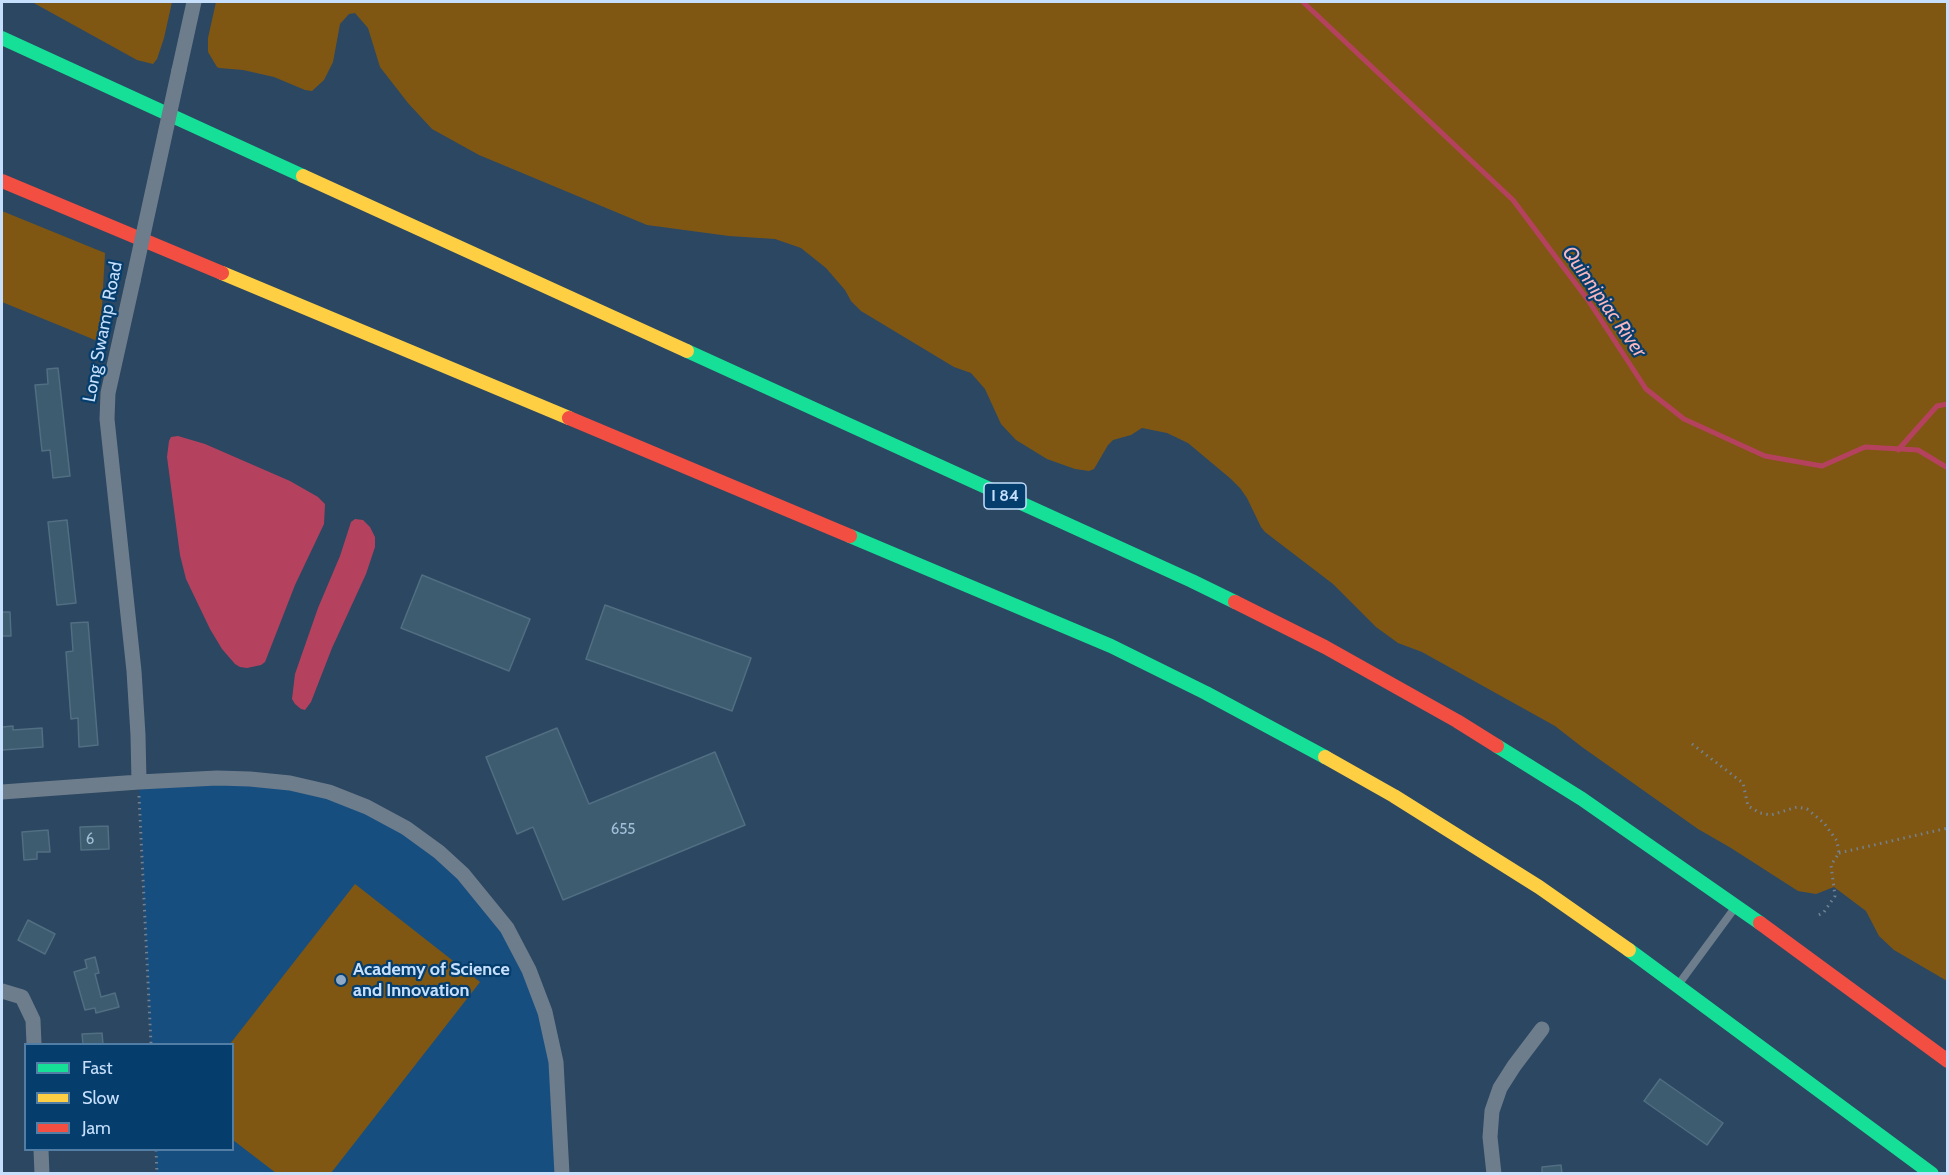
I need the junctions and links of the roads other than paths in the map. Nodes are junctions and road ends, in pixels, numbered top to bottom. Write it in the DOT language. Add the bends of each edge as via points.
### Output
graph roads {
  1 [pos="194,2"];
  2 [pos="2,38"];
  3 [pos="2,181"];
  4 [pos="139,782"];
  5 [pos="2,792"];
  6 [pos="1737,906"];
  7 [pos="1678,985"];
  8 [pos="2,991"];
  9 [pos="1542,1029"];
  10 [pos="34,1043"];
  11 [pos="1947,1061"];
  12 [pos="41,1151"];
  13 [pos="42,1173"];
  14 [pos="562,1173"];
  15 [pos="1494,1173"];
  16 [pos="1932,1173"];
  1 -- 4 [label="street, Long Swamp Road, bridge" via="108,393 106,419 134,671"];
  2 -- 6 [label="highway, I 84" via="1266,617 1392,683 1499,747"];
  3 -- 7 [label="highway" via="1146,663 1422,812 1539,887"];
  4 -- 5 [label="street"];
  4 -- 14 [label="street" via="235,778 312,788 390,819 452,863 507,928 537,989 556,1062"];
  6 -- 7 [label="lane"];
  6 -- 11 [label="highway, I 84"];
  7 -- 16 [label="highway"];
  8 -- 10 [label="street" via="22,997 33,1020"];
  9 -- 15 [label="street" via="1500,1088 1492,1111"];
  12 -- 13 [label="street"];
}
